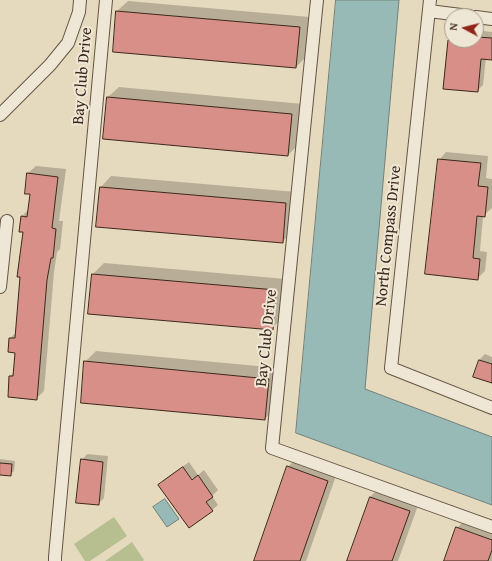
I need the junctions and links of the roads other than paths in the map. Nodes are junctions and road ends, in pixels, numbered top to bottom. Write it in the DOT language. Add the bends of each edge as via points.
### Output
graph roads {
  1 [pos="80,0"];
  2 [pos="106,0"];
  3 [pos="317,0"];
  4 [pos="430,6"];
  5 [pos="444,10"];
  6 [pos="0,115"];
  7 [pos="7,221"];
  8 [pos="0,287"];
  9 [pos="492,408"];
  10 [pos="492,526"];
  11 [pos="55,561"];
  1 -- 6 [label="street" via="79,12 68,43 50,65"];
  2 -- 11 [label="street, Bay Club Drive"];
  3 -- 10 [label="street, Bay Club Drive" via="272,448"];
  4 -- 5 [label="street"];
  4 -- 9 [label="street, North Compass Drive" via="391,368"];
  7 -- 8 [label="street"];
}
